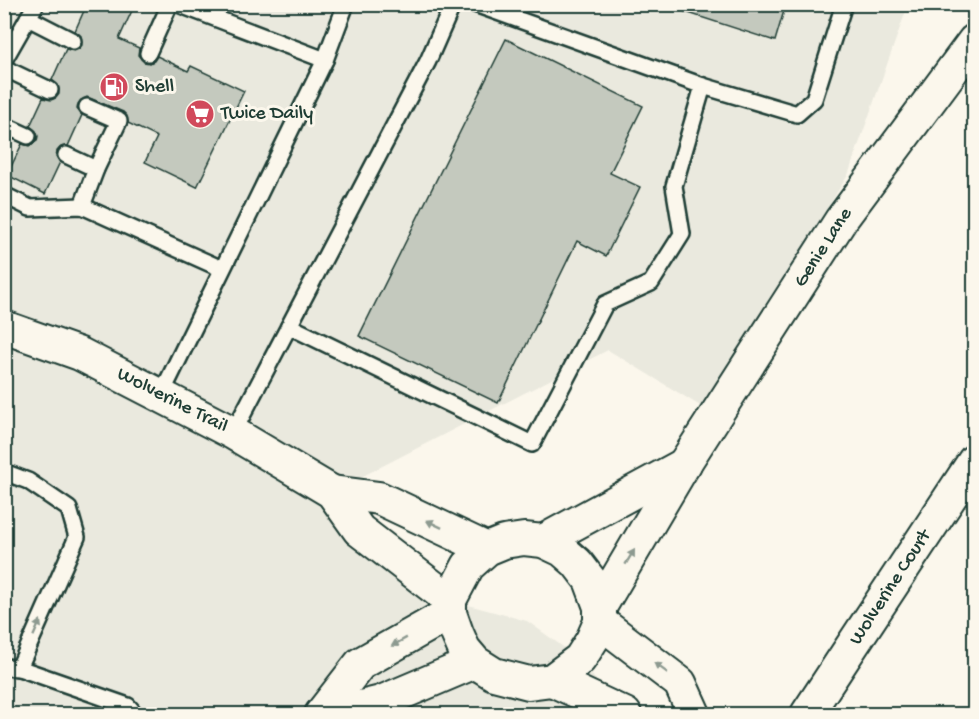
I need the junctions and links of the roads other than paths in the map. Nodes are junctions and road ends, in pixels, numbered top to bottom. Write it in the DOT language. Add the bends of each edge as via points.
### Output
graph roads {
  1 [pos="36,4"];
  2 [pos="170,4"];
  3 [pos="178,4"];
  4 [pos="346,4"];
  5 [pos="453,4"];
  6 [pos="475,4"];
  7 [pos="844,4"];
  8 [pos="28,18"];
  9 [pos="73,40"];
  10 [pos="975,41"];
  11 [pos="148,53"];
  12 [pos="4,60"];
  13 [pos="325,60"];
  14 [pos="4,68"];
  15 [pos="703,86"];
  16 [pos="50,90"];
  17 [pos="87,107"];
  18 [pos="4,125"];
  19 [pos="28,136"];
  20 [pos="66,155"];
  21 [pos="96,169"];
  22 [pos="4,195"];
  23 [pos="82,206"];
  24 [pos="222,269"];
  25 [pos="4,327"];
  26 [pos="289,327"];
  27 [pos="160,395"];
  28 [pos="232,433"];
  29 [pos="975,461"];
  30 [pos="685,463"];
  31 [pos="4,472"];
  32 [pos="332,492"];
  33 [pos="543,541"];
  34 [pos="487,549"];
  35 [pos="450,607"];
  36 [pos="600,615"];
  37 [pos="475,662"];
  38 [pos="12,668"];
  39 [pos="552,680"];
  40 [pos="135,714"];
  41 [pos="321,714"];
  42 [pos="332,714"];
  43 [pos="625,714"];
  44 [pos="694,714"];
  45 [pos="807,714"];
  1 -- 8 [label="lane"];
  2 -- 11 [label="lane"];
  3 -- 13 [label="lane"];
  4 -- 13 [label="lane"];
  5 -- 26 [label="lane" via="428,62"];
  6 -- 15 [label="lane"];
  7 -- 15 [label="lane" via="814,99 798,114"];
  8 -- 9 [label="lane"];
  8 -- 12 [label="lane"];
  10 -- 30 [label="street, Genie Lane" via="841,220"];
  13 -- 24 [label="lane"];
  14 -- 16 [label="lane"];
  15 -- 26 [label="lane" via="674,186 682,234 651,283 605,304 532,444"];
  17 -- 21 [label="lane" via="118,121"];
  18 -- 19 [label="lane"];
  20 -- 21 [label="lane"];
  21 -- 23 [label="lane"];
  22 -- 23 [label="lane" via="30,208"];
  23 -- 24 [label="lane"];
  24 -- 27 [label="lane"];
  25 -- 27 [label="street, Wolverine Trail" via="80,354"];
  26 -- 28 [label="lane"];
  27 -- 28 [label="street, Wolverine Trail"];
  28 -- 32 [label="street, Wolverine Trail"];
  29 -- 45 [label="street, Wolverine Court"];
  30 -- 33 [label="street, Genie Lane"];
  36 -- 30 [label="street, Genie Lane, one-way"];
  38 -- 31 [label="lane, one-way" via="77,537 69,509 28,481"];
  34 -- 32 [label="street, Wolverine Trail, one-way" via="379,498"];
  32 -- 35 [label="street, Wolverine Trail" via="359,530"];
  33 -- 34 [label="street" via="524,539"];
  33 -- 36 [label="street" via="577,563 590,580"];
  34 -- 35 [label="street" via="468,566"];
  35 -- 37 [label="street" via="464,649"];
  35 -- 41 [label="street, one-way" via="360,664"];
  36 -- 39 [label="street" via="592,640 580,659"];
  44 -- 36 [label="street, one-way" via="680,683"];
  37 -- 39 [label="street" via="494,674 529,683"];
  37 -- 42 [label="street" via="381,702"];
  38 -- 40 [label="lane" via="128,706"];
  39 -- 43 [label="street"];
}
